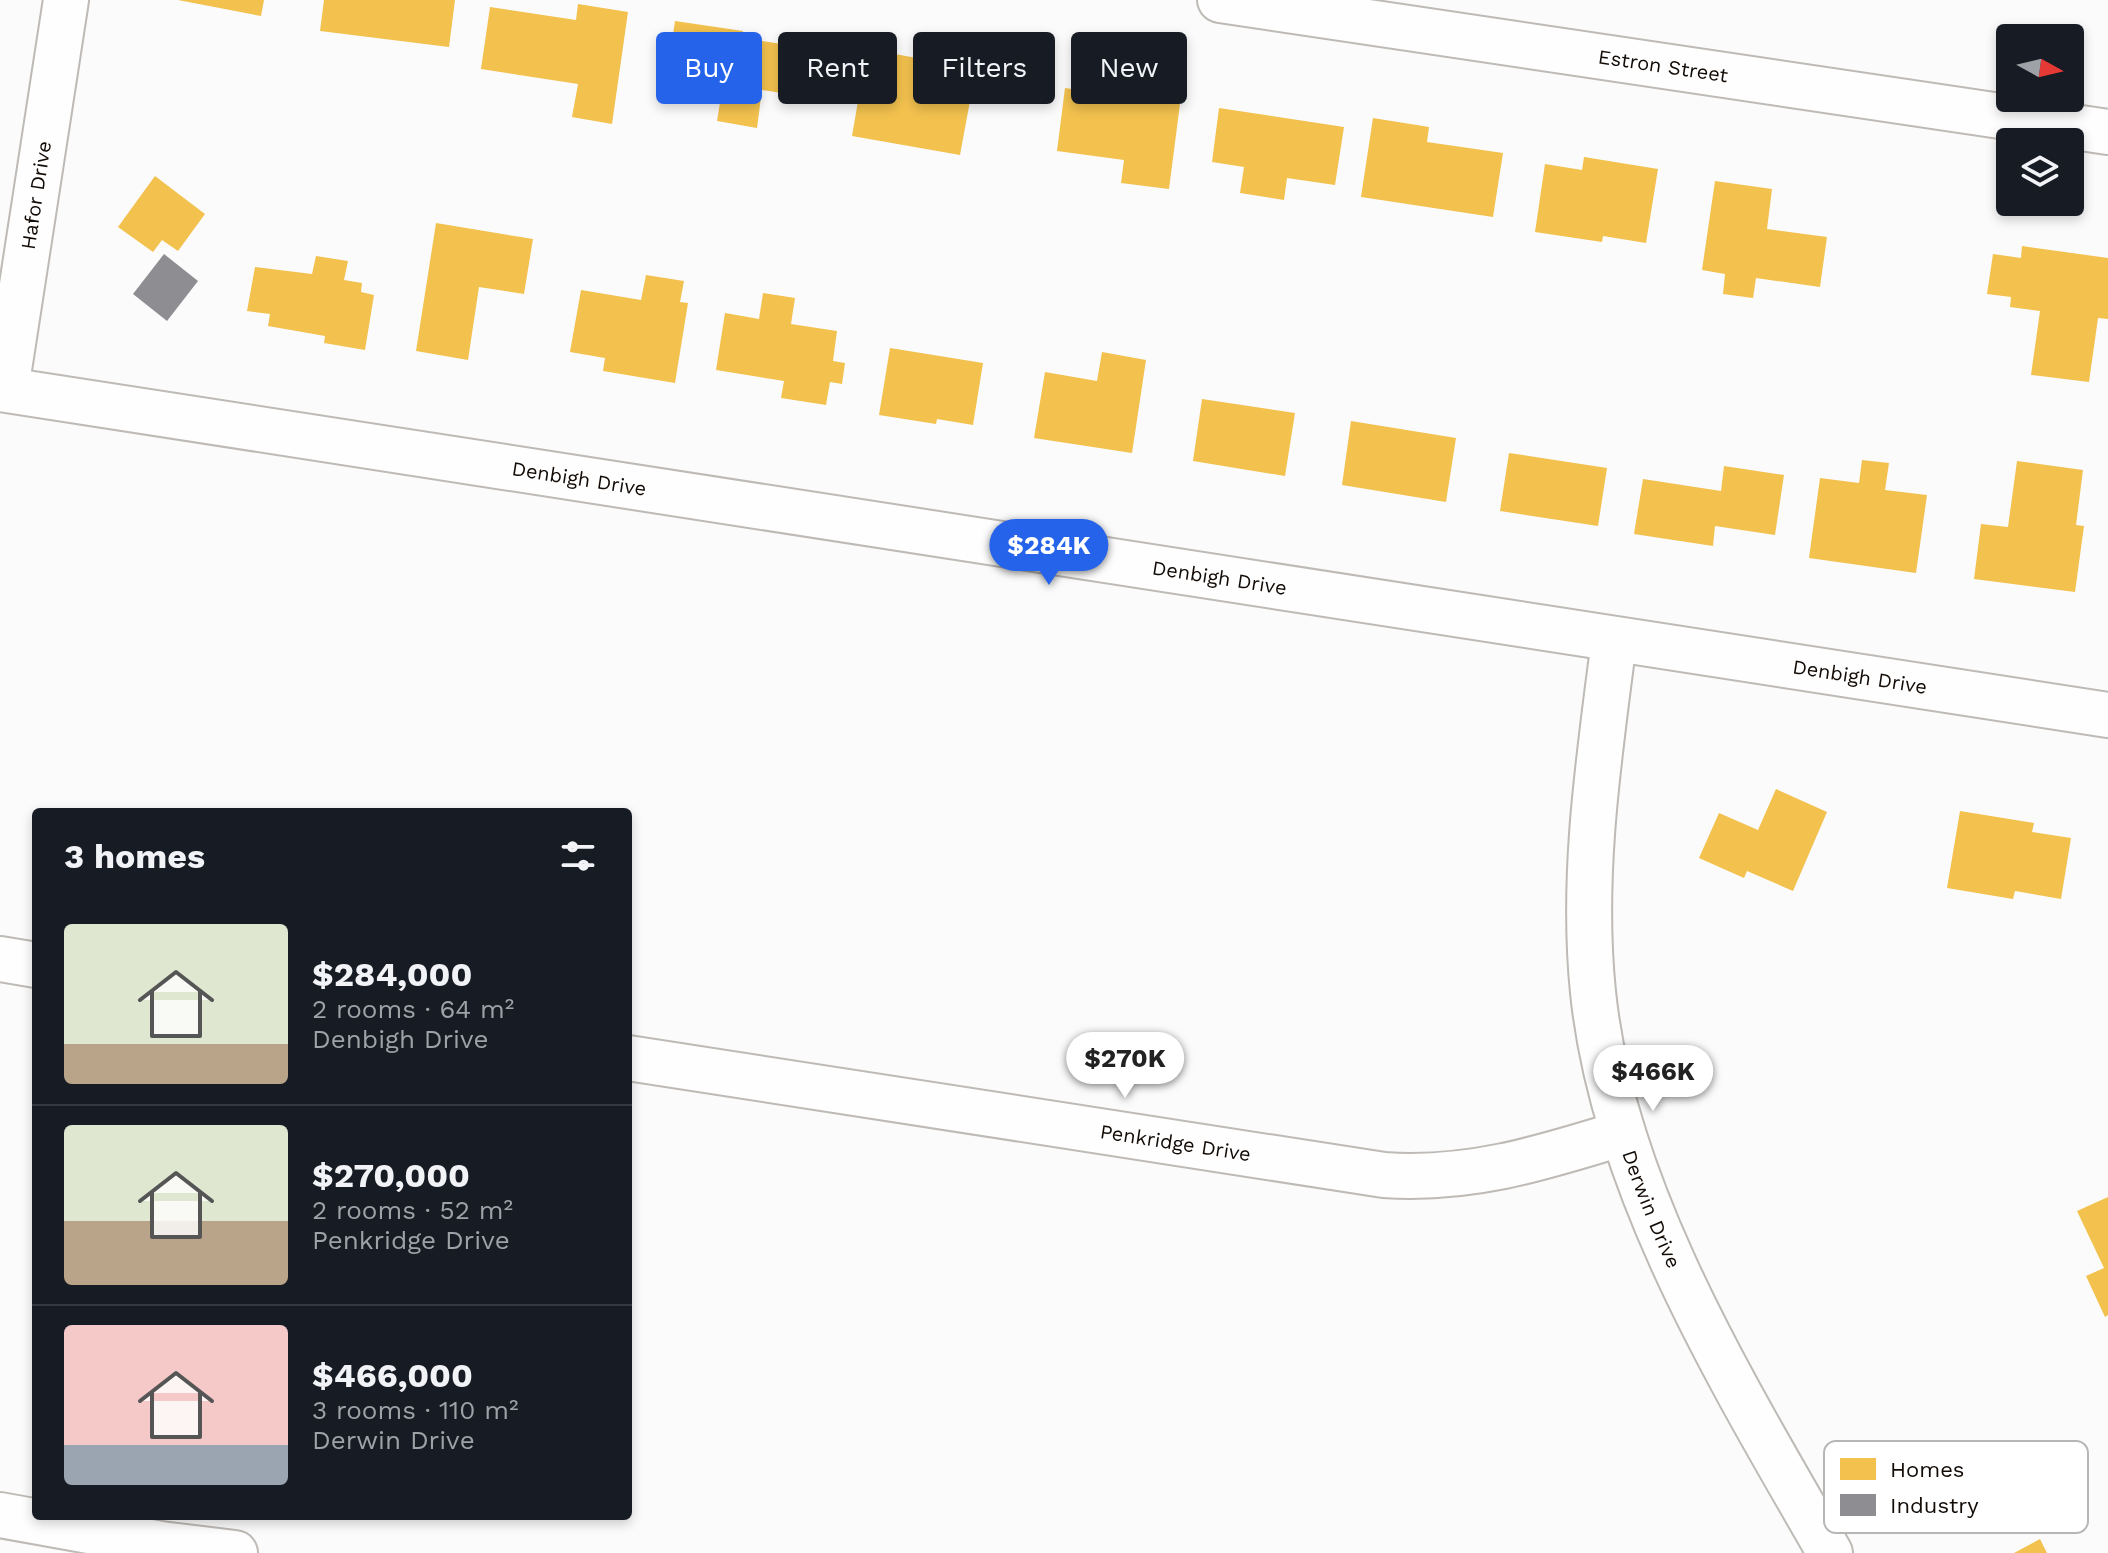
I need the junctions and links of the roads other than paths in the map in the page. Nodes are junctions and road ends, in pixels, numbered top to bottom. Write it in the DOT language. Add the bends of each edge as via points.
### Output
graph roads {
  1 [pos="66,0"];
  2 [pos="1242,2"];
  3 [pos="2108,132"];
  4 [pos="3,389"];
  5 [pos="1614,641"];
  6 [pos="2108,715"];
  7 [pos="0,959"];
  8 [pos="32,964"];
  9 [pos="632,1059"];
  10 [pos="1623,1133"];
  11 [pos="0,1515"];
  12 [pos="235,1553"];
  13 [pos="1830,1553"];
  1 -- 4 [label="street, Hafor Drive"];
  2 -- 3 [label="street, Estron Street"];
  4 -- 5 [label="street, Denbigh Drive"];
  5 -- 6 [label="street, Denbigh Drive"];
  5 -- 10 [label="street, Derwin Drive" via="1597,771 1589,917 1593,994"];
  7 -- 8 [label="street"];
  9 -- 10 [label="street, Penkridge Drive" via="1384,1175 1432,1178 1478,1172"];
  10 -- 13 [label="street, Derwin Drive" via="1716,1355"];
  11 -- 12 [label="street"];
}
